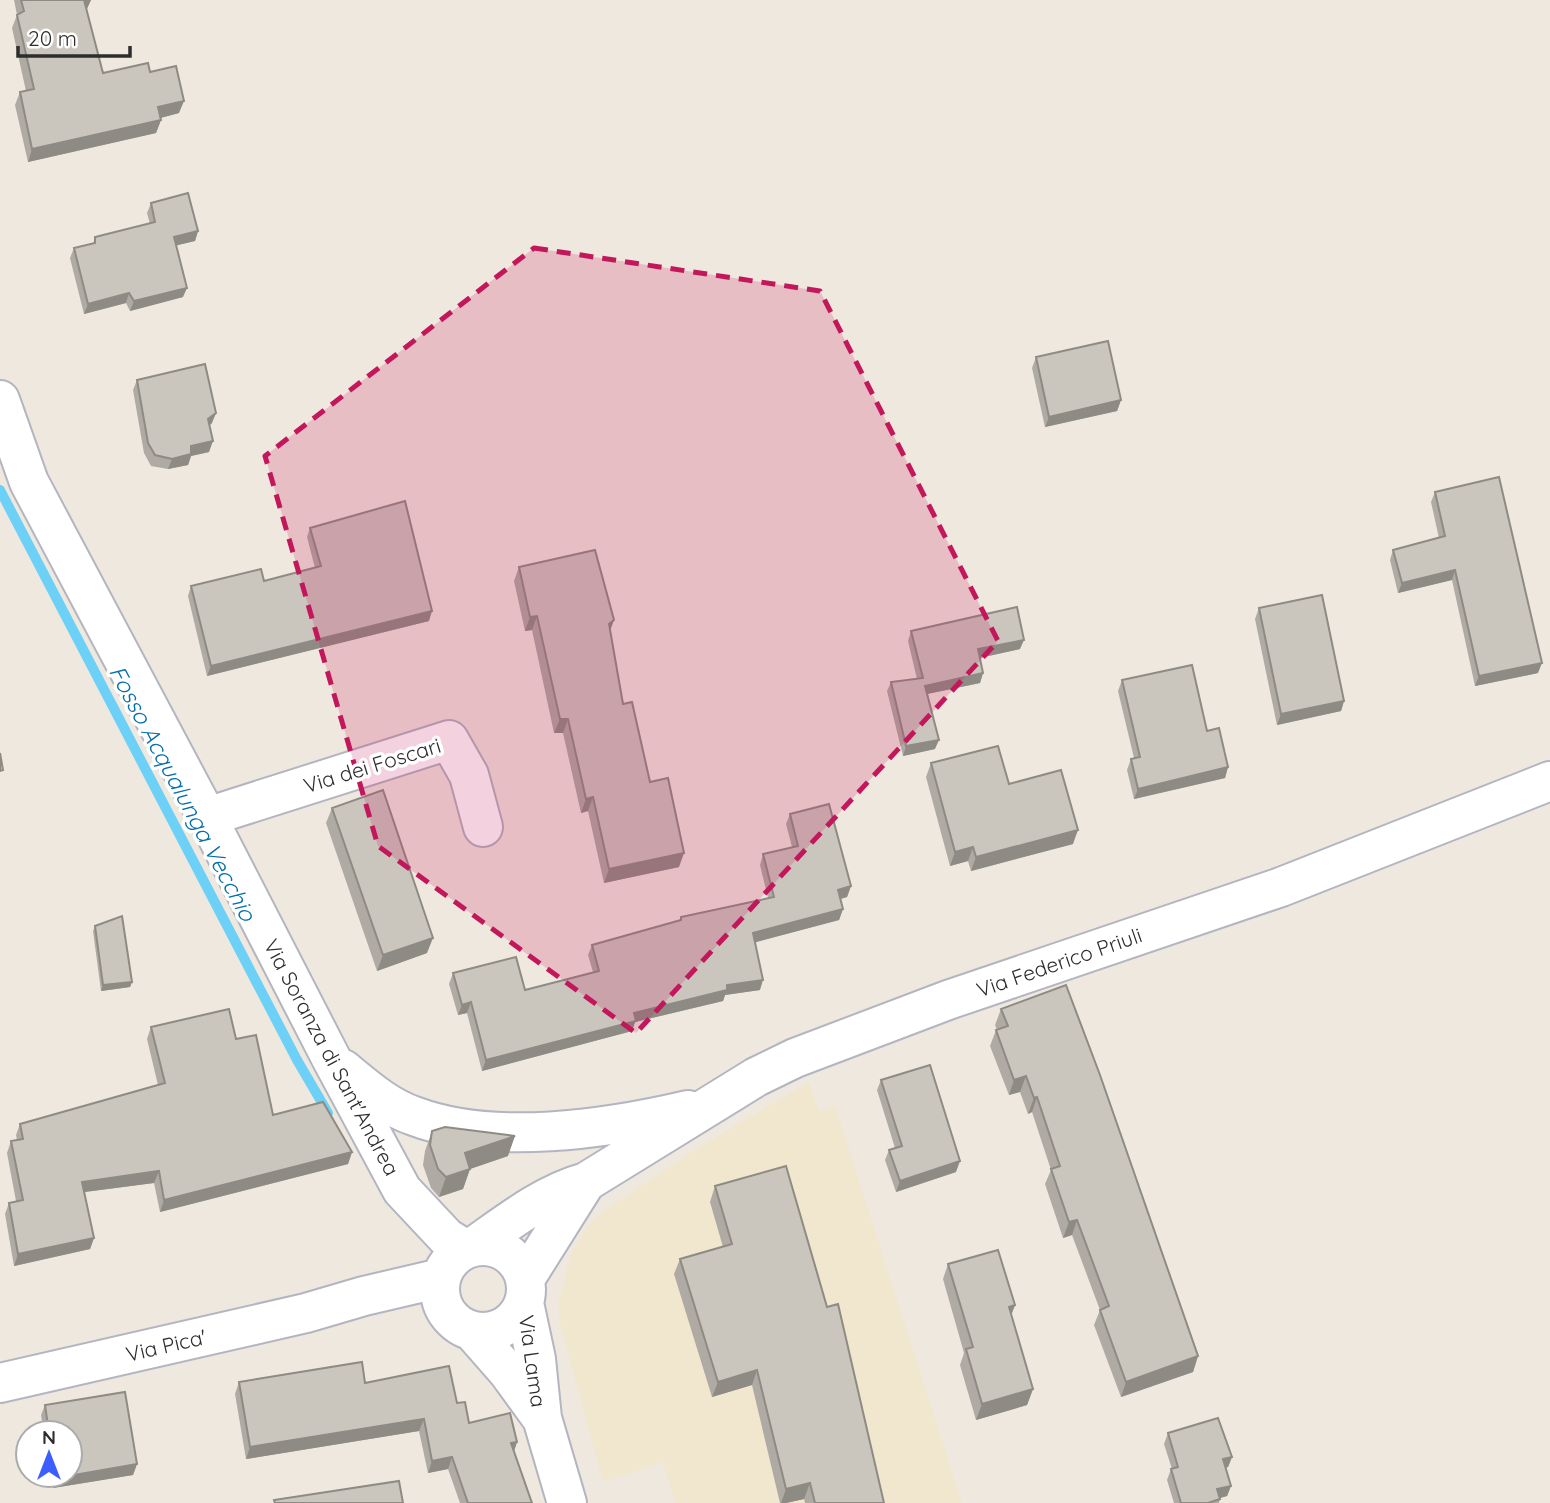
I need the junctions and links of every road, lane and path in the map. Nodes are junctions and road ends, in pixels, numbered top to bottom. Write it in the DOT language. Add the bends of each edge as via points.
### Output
graph roads {
  1 [pos="0,400"];
  2 [pos="1550,782"];
  3 [pos="207,817"];
  4 [pos="483,827"];
  5 [pos="331,1058"];
  6 [pos="727,1096"];
  7 [pos="586,1182"];
  8 [pos="457,1261"];
  9 [pos="525,1291"];
  10 [pos="332,1306"];
  11 [pos="461,1325"];
  12 [pos="0,1383"];
  13 [pos="542,1418"];
  14 [pos="567,1503"];
  1 -- 3 [label="street, Via Soranza di Sant'Andrea" via="29,482"];
  2 -- 6 [label="street, Via Federico Priuli" via="1281,887 836,1041 756,1077"];
  3 -- 4 [label="street, Via dei Foscari" via="449,740 469,775"];
  3 -- 5 [label="street, Via Soranza di Sant'Andrea"];
  5 -- 6 [label="street" via="390,1105 414,1117 499,1133 575,1129 668,1115"];
  5 -- 8 [label="street, Via Soranza di Sant'Andrea" via="402,1190 460,1246"];
  6 -- 7 [label="street, Via Federico Priuli"];
  7 -- 8 [label="street, Via Federico Priuli" via="541,1202"];
  7 -- 9 [label="street, Via Federico Priuli"];
  8 -- 9 [label="street" via="496,1248 506,1252 522,1269"];
  8 -- 10 [label="street, Via Pica'"];
  8 -- 11 [label="street" via="440,1291 443,1306"];
  9 -- 11 [label="street" via="510,1324 485,1333"];
  9 -- 13 [label="street, Via Lama"];
  10 -- 11 [label="street, Via Pica'" via="426,1311"];
  10 -- 12 [label="street, Via Pica'"];
  11 -- 13 [label="street, Via Lama" via="508,1372"];
  13 -- 14 [label="street, Via Lama"];
}
